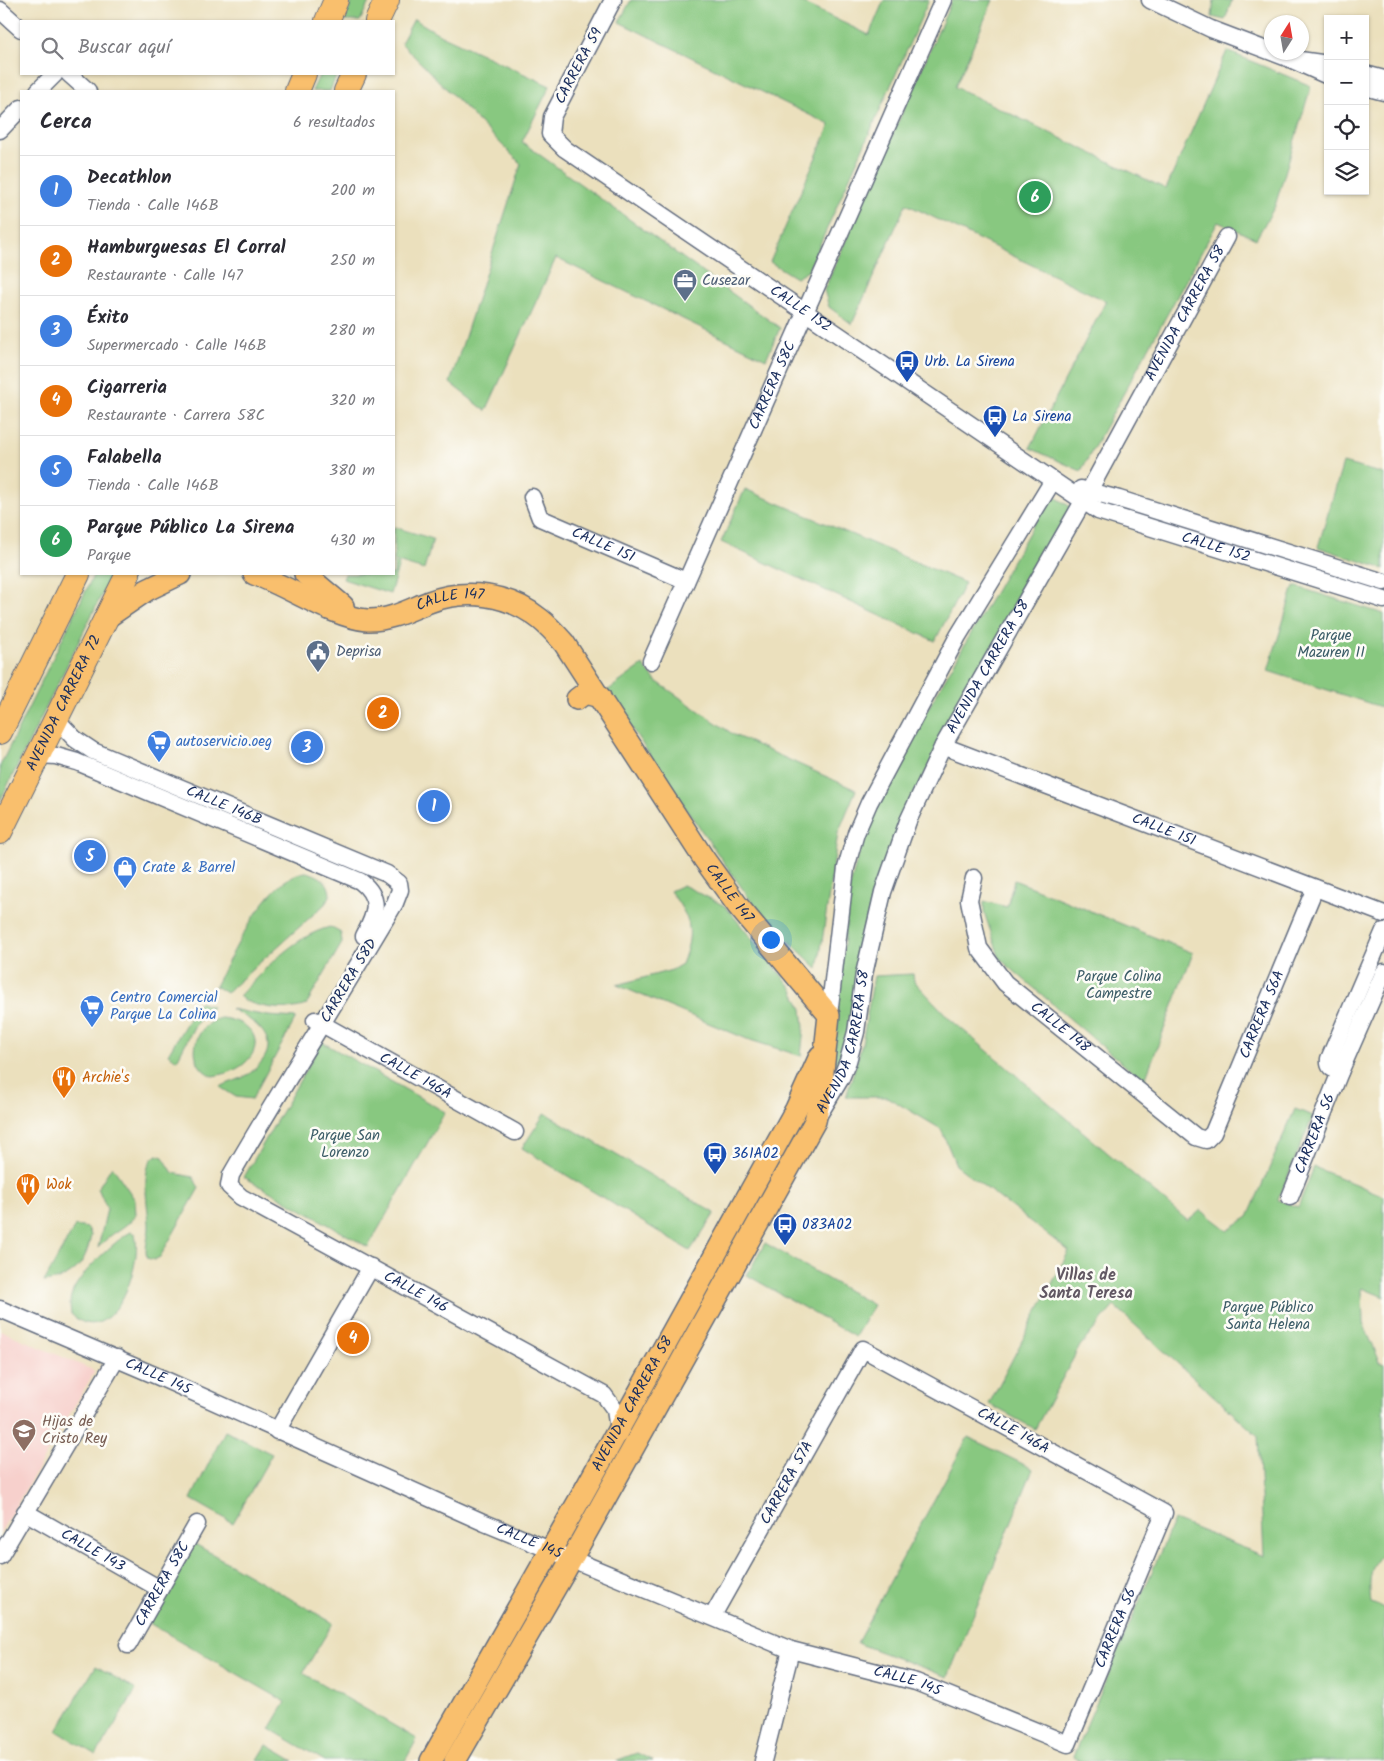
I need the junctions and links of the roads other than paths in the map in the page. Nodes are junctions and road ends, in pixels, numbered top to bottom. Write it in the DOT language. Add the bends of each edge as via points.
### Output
graph roads {
  1 [pos="336,0"];
  2 [pos="387,0"];
  3 [pos="613,0"];
  4 [pos="943,0"];
  5 [pos="1150,0"];
  6 [pos="0,10"];
  7 [pos="327,20"];
  8 [pos="377,20"];
  9 [pos="20,28"];
  10 [pos="1264,49"];
  11 [pos="1292,60"];
  12 [pos="1298,60"];
  13 [pos="1324,63"];
  14 [pos="1324,74"];
  15 [pos="54,75"];
  16 [pos="70,75"];
  17 [pos="304,75"];
  18 [pos="354,75"];
  19 [pos="1369,75"];
  20 [pos="1384,79"];
  21 [pos="1369,88"];
  22 [pos="39,90"];
  23 [pos="87,90"];
  24 [pos="296,90"];
  25 [pos="346,90"];
  26 [pos="1384,92"];
  27 [pos="20,109"];
  28 [pos="0,130"];
  29 [pos="550,134"];
  30 [pos="1227,236"];
  31 [pos="805,313"];
  32 [pos="1052,482"];
  33 [pos="1086,496"];
  34 [pos="532,497"];
  35 [pos="78,575"];
  36 [pos="128,575"];
  37 [pos="178,575"];
  38 [pos="256,575"];
  39 [pos="306,575"];
  40 [pos="686,581"];
  41 [pos="1384,582"];
  42 [pos="1384,600"];
  43 [pos="106,618"];
  44 [pos="356,618"];
  45 [pos="651,661"];
  46 [pos="56,719"];
  47 [pos="0,732"];
  48 [pos="943,746"];
  49 [pos="38,755"];
  50 [pos="118,771"];
  51 [pos="0,832"];
  52 [pos="974,878"];
  53 [pos="399,883"];
  54 [pos="1315,888"];
  55 [pos="373,895"];
  56 [pos="1384,914"];
  57 [pos="1384,931"];
  58 [pos="1384,972"];
  59 [pos="829,1015"];
  60 [pos="319,1023"];
  61 [pos="826,1042"];
  62 [pos="1340,1072"];
  63 [pos="815,1121"];
  64 [pos="515,1132"];
  65 [pos="1206,1140"];
  66 [pos="229,1186"];
  67 [pos="1290,1197"];
  68 [pos="371,1267"];
  69 [pos="0,1309"];
  70 [pos="862,1349"];
  71 [pos="117,1358"];
  72 [pos="640,1390"];
  73 [pos="604,1395"];
  74 [pos="618,1429"];
  75 [pos="277,1431"];
  76 [pos="25,1512"];
  77 [pos="1164,1513"];
  78 [pos="197,1524"];
  79 [pos="551,1550"];
  80 [pos="0,1556"];
  81 [pos="571,1559"];
  82 [pos="160,1589"];
  83 [pos="712,1617"];
  84 [pos="128,1645"];
  85 [pos="791,1650"];
  86 [pos="1068,1744"];
  87 [pos="431,1761"];
  88 [pos="455,1761"];
  89 [pos="763,1761"];
  1 -- 7 [label="highway"];
  2 -- 8 [label="highway"];
  3 -- 29 [label="street, CARRERA 59" via="552,116"];
  4 -- 31 [label="street, CARRERA 58C"];
  5 -- 10 [label="street"];
  6 -- 9 [label="street"];
  11 -- 14 [label="street"];
  12 -- 13 [label="street"];
  15 -- 22 [label="street"];
  16 -- 23 [label="street"];
  17 -- 24 [label="highway"];
  18 -- 25 [label="highway"];
  19 -- 20 [label="street"];
  21 -- 26 [label="street"];
  27 -- 28 [label="street"];
  29 -- 31 [label="street, CALLE 152" via="565,149"];
  30 -- 33 [label="street, AVENIDA CARRERA 58"];
  31 -- 32 [label="street, CALLE 152"];
  31 -- 40 [label="street, CARRERA 58C"];
  32 -- 33 [label="street, CALLE 152"];
  32 -- 59 [label="street, AVENIDA CARRERA 58" via="958,636 856,833 846,868"];
  33 -- 41 [label="street, CALLE 152"];
  33 -- 42 [label="street, CALLE 152" via="1098,511"];
  33 -- 48 [label="street, AVENIDA CARRERA 58"];
  34 -- 40 [label="street, CALLE 151" via="540,518"];
  35 -- 47 [label="highway"];
  36 -- 43 [label="highway, AVENIDA CARRERA 72"];
  37 -- 43 [label="main road" via="147,590"];
  38 -- 44 [label="main road, CALLE 147"];
  39 -- 44 [label="main road"];
  40 -- 45 [label="street, CARRERA 58C"];
  43 -- 46 [label="highway, AVENIDA CARRERA 72"];
  44 -- 59 [label="main road, CALLE 147" via="388,618 437,599 471,593 508,602 541,620 564,643 587,696 624,732 641,764 704,860"];
  46 -- 49 [label="highway, AVENIDA CARRERA 72"];
  46 -- 50 [label="street, CALLE 146B"];
  48 -- 54 [label="street, CALLE 151"];
  48 -- 63 [label="street, AVENIDA CARRERA 58" via="908,820 889,874 864,974 856,1032 848,1061"];
  49 -- 50 [label="street, CALLE 146B"];
  49 -- 51 [label="highway, AVENIDA CARRERA 72"];
  50 -- 53 [label="street, CALLE 146B" via="386,874"];
  50 -- 55 [label="street, CALLE 146B" via="351,876 369,888"];
  52 -- 65 [label="street, CALLE 148" via="969,900 979,948 1004,983 1196,1137"];
  53 -- 60 [label="street, CARRERA 58D" via="395,903"];
  54 -- 56 [label="street, CALLE 151"];
  54 -- 65 [label="street, CARRERA 56A" via="1213,1133"];
  55 -- 60 [label="street, CARRERA 58D" via="373,921"];
  57 -- 62 [label="street" via="1329,1059 1328,1065"];
  58 -- 62 [label="street, CARRERA 56"];
  59 -- 61 [label="main road, AVENIDA CARRERA 58"];
  60 -- 64 [label="street, CALLE 146A"];
  60 -- 66 [label="street, CARRERA 58D" via="231,1175"];
  61 -- 63 [label="main road, AVENIDA CARRERA 58"];
  61 -- 72 [label="main road, AVENIDA CARRERA 58" via="796,1109"];
  62 -- 67 [label="street, CARRERA 56"];
  63 -- 81 [label="main road, AVENIDA CARRERA 58"];
  66 -- 68 [label="street, CALLE 146" via="241,1197"];
  68 -- 73 [label="street, CALLE 146"];
  68 -- 75 [label="street"];
  69 -- 71 [label="street, CALLE 145"];
  70 -- 77 [label="street, CALLE 146A"];
  70 -- 83 [label="street, CARRERA 57A"];
  71 -- 75 [label="street, CALLE 145"];
  71 -- 76 [label="street"];
  72 -- 73 [label="street"];
  72 -- 74 [label="main road, AVENIDA CARRERA 58"];
  73 -- 74 [label="street" via="615,1410"];
  74 -- 79 [label="main road, AVENIDA CARRERA 58"];
  75 -- 79 [label="street, CALLE 145"];
  76 -- 80 [label="street"];
  76 -- 82 [label="street, CALLE 143"];
  77 -- 86 [label="street, CARRERA 56"];
  78 -- 82 [label="street, CARRERA 58C"];
  79 -- 81 [label="street, CALLE 145"];
  79 -- 87 [label="main road, AVENIDA CARRERA 58"];
  81 -- 83 [label="street, CALLE 145"];
  81 -- 88 [label="main road, AVENIDA CARRERA 58"];
  82 -- 84 [label="street, CARRERA 58C"];
  83 -- 85 [label="street, CALLE 145"];
  85 -- 86 [label="street, CALLE 145" via="916,1682"];
  85 -- 89 [label="street"];
}
